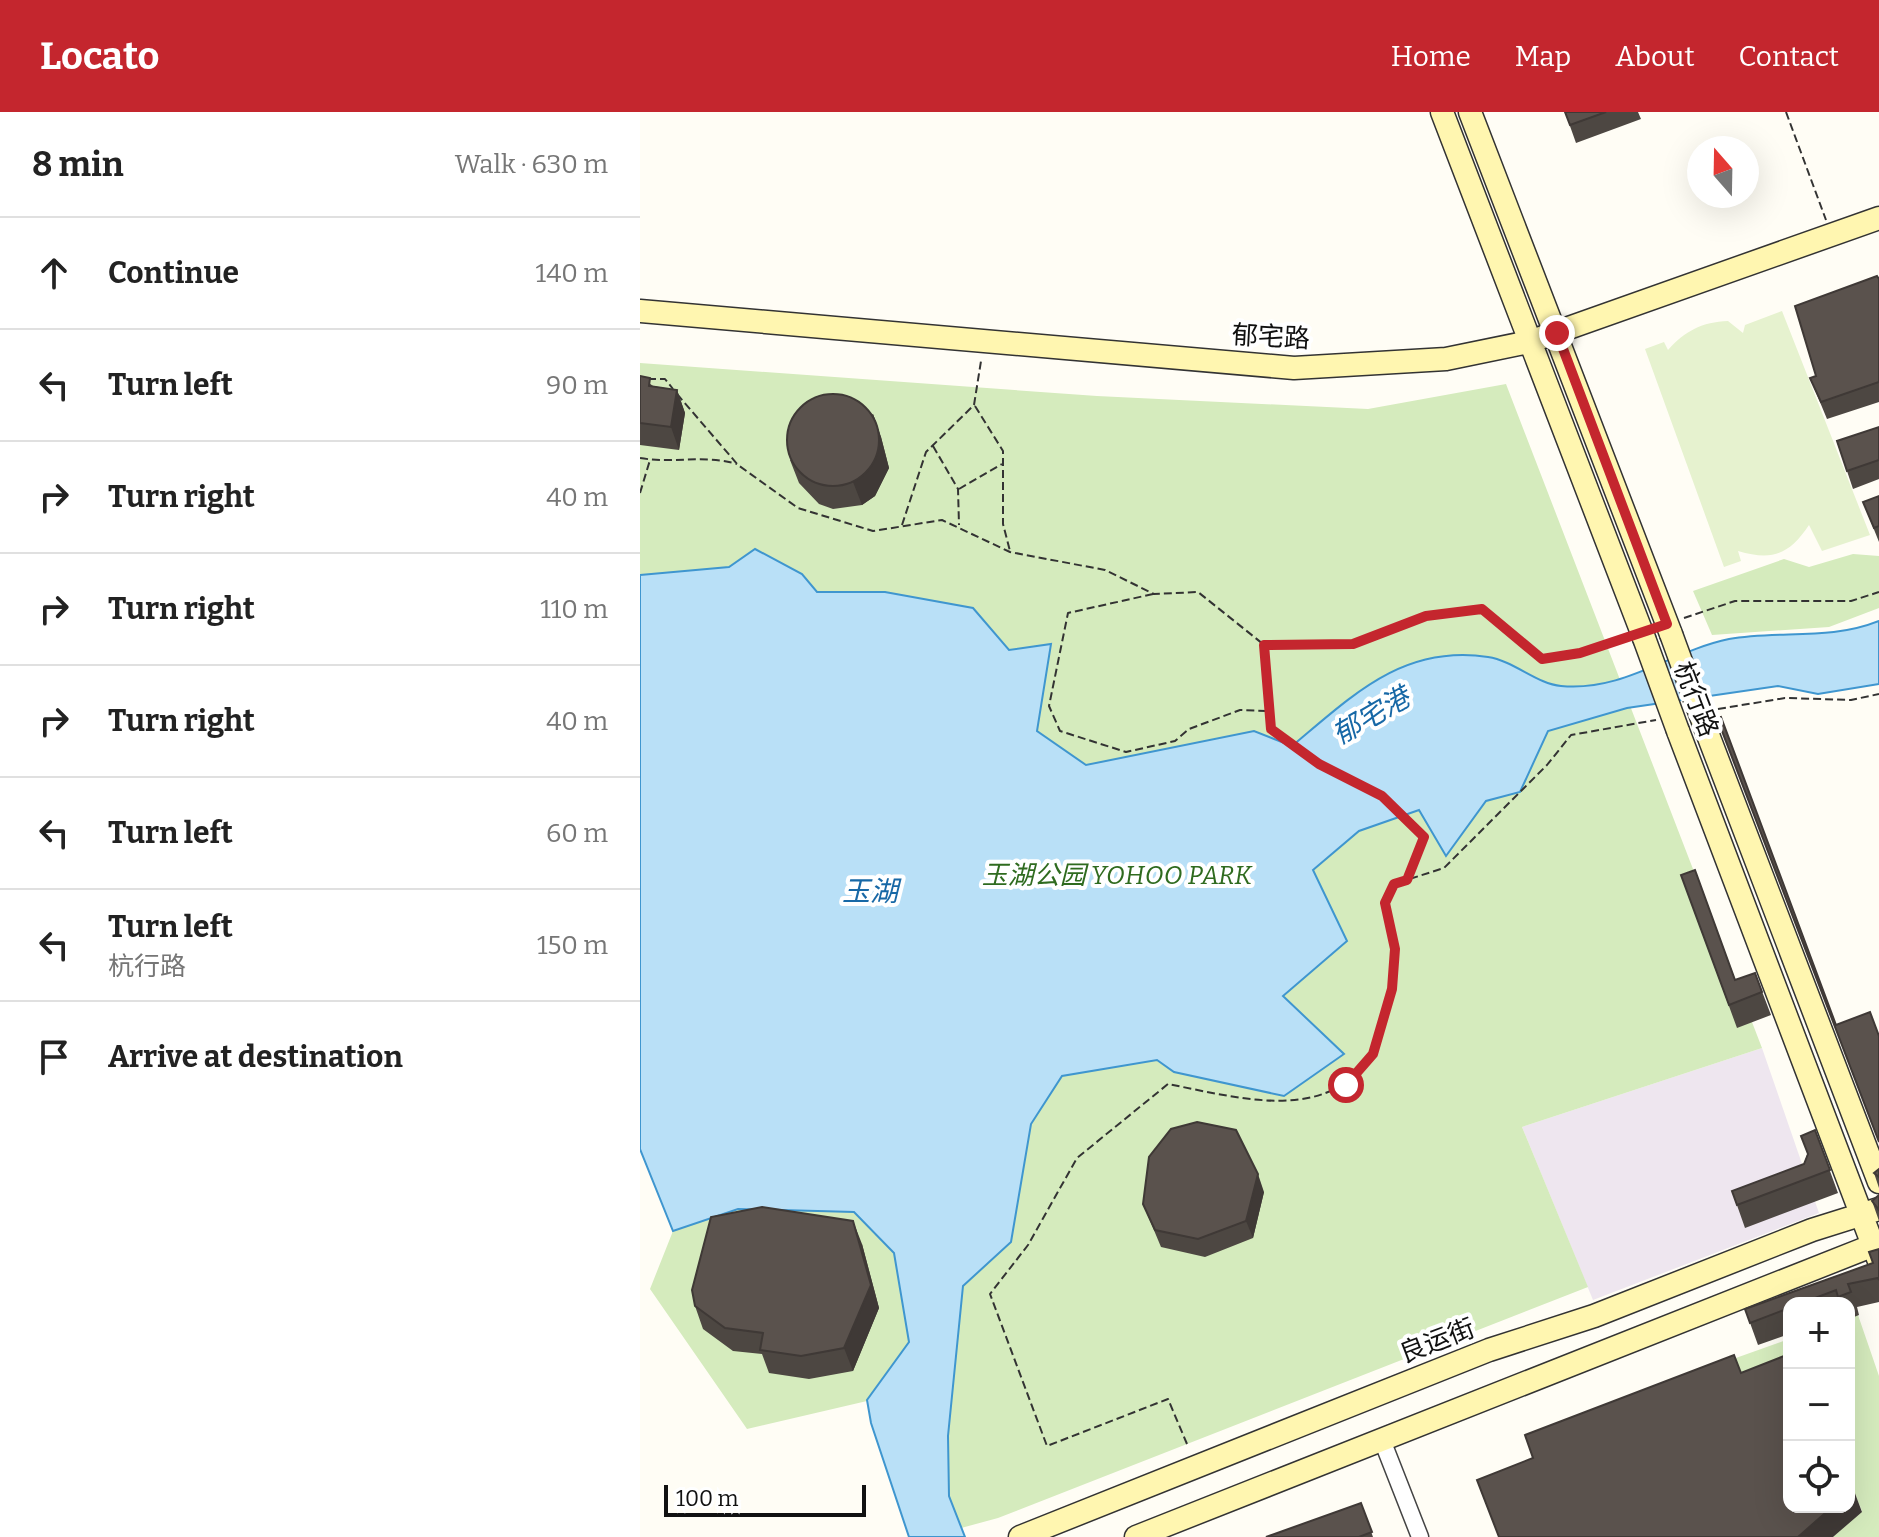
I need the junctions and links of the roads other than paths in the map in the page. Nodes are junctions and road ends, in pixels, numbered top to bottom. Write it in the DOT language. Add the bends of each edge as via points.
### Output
graph roads {
  1 [pos="1442,112"];
  2 [pos="1470,112"];
  3 [pos="1879,218"];
  4 [pos="640,311"];
  5 [pos="1557,333"];
  6 [pos="1529,342"];
  7 [pos="1879,1182"];
  8 [pos="1870,1212"];
  9 [pos="1877,1250"];
  10 [pos="1382,1440"];
  11 [pos="1020,1537"];
  12 [pos="1136,1537"];
  13 [pos="1420,1537"];
  1 -- 6 [label="main road, 杭行路"];
  2 -- 5 [label="main road, 杭行路"];
  3 -- 5 [label="main road, 郁宅路"];
  4 -- 6 [label="main road, 郁宅路" via="1294,368 1446,359"];
  5 -- 6 [label="main road, 郁宅路"];
  5 -- 7 [label="main road, 杭行路, bridge"];
  6 -- 8 [label="main road, 杭行路, bridge" via="1643,635 1670,725"];
  8 -- 9 [label="main road, 杭行路"];
  8 -- 11 [label="main road, 良运街" via="1489,1350"];
  9 -- 10 [label="main road"];
  10 -- 12 [label="main road"];
  10 -- 13 [label="street"];
}
